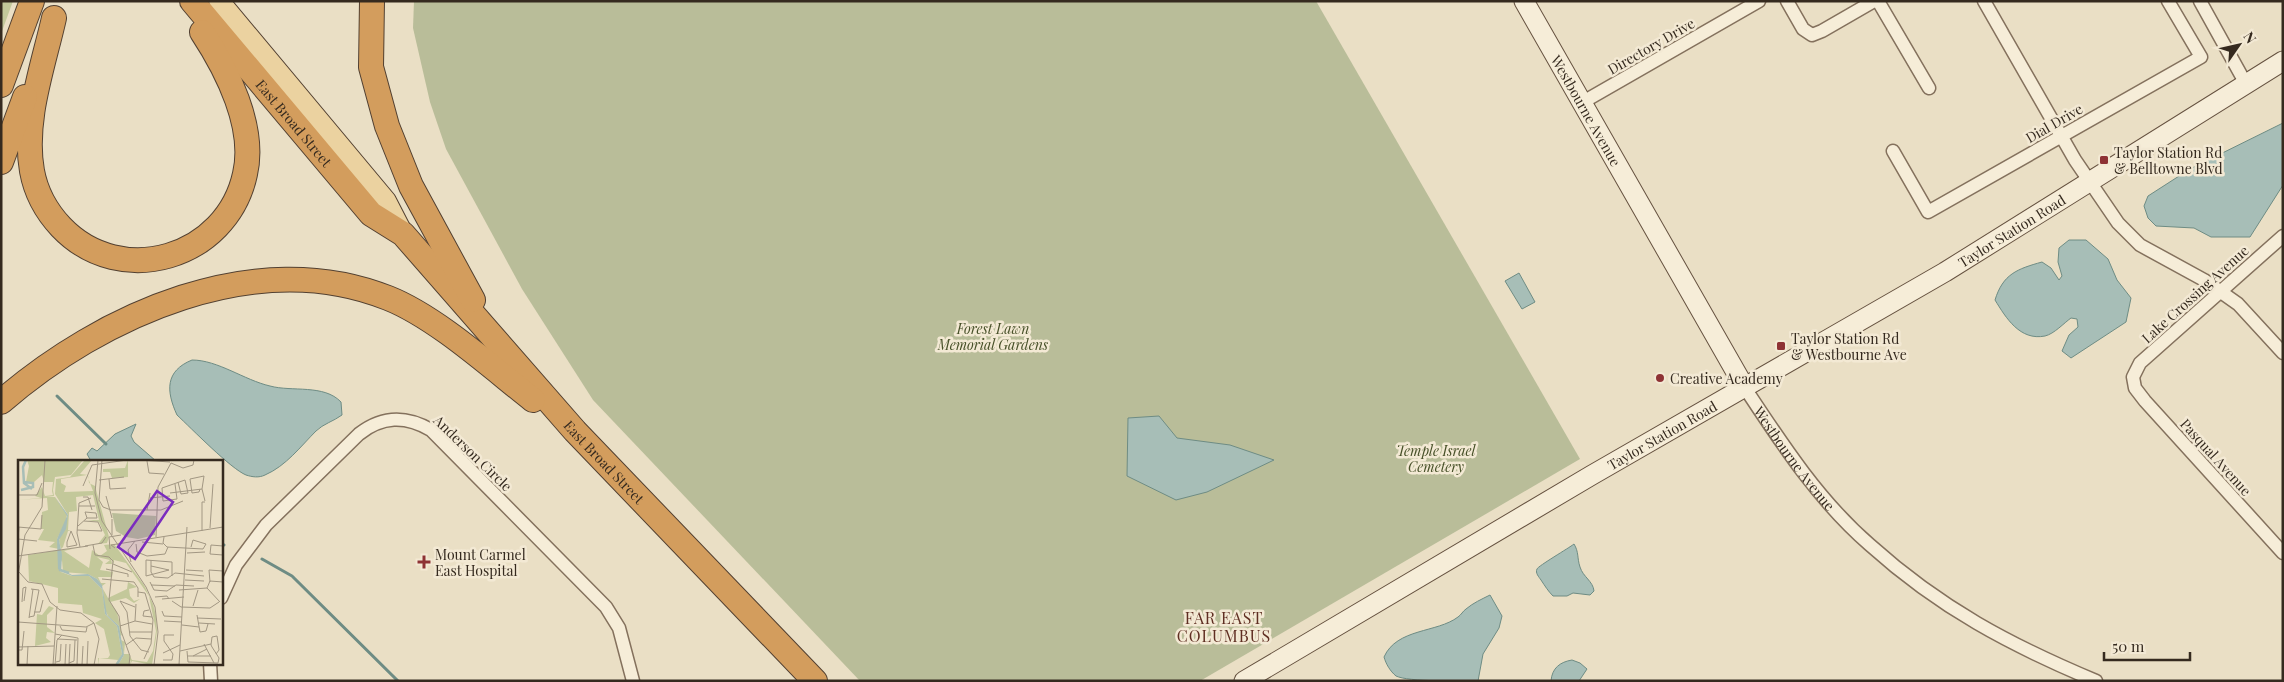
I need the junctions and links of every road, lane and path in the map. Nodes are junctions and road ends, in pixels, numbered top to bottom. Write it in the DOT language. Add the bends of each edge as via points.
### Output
graph roads {
  1 [pos="32,1"];
  2 [pos="182,1"];
  3 [pos="192,1"];
  4 [pos="219,1"];
  5 [pos="372,1"];
  6 [pos="1524,1"];
  7 [pos="1759,1"];
  8 [pos="1787,1"];
  9 [pos="1874,1"];
  10 [pos="1878,1"];
  11 [pos="1984,1"];
  12 [pos="2168,1"];
  13 [pos="2200,1"];
  14 [pos="57,10"];
  15 [pos="2283,61"];
  16 [pos="2246,84"];
  17 [pos="1,86"];
  18 [pos="1929,88"];
  19 [pos="1583,102"];
  20 [pos="2062,136"];
  21 [pos="1893,151"];
  22 [pos="1,162"];
  23 [pos="2090,182"];
  24 [pos="403,234"];
  25 [pos="2283,236"];
  26 [pos="2221,290"];
  27 [pos="494,339"];
  28 [pos="2283,353"];
  29 [pos="2133,377"];
  30 [pos="1745,388"];
  31 [pos="1,402"];
  32 [pos="575,432"];
  33 [pos="2283,553"];
  34 [pos="222,596"];
  35 [pos="210,664"];
  36 [pos="211,681"];
  37 [pos="633,681"];
  38 [pos="815,681"];
  39 [pos="1244,681"];
  40 [pos="2096,681"];
  1 -- 17 [label="highway"];
  2 -- 14 [label="highway" via="213,48 235,95 246,144 246,172 236,200 220,224 199,242 161,259 121,259 84,246 48,212 36,186 30,160 30,133"];
  3 -- 24 [label="highway, East Broad Street" via="371,214"];
  4 -- 24 [label="main road, East Broad Street" via="386,201"];
  5 -- 27 [label="highway" via="370,67 387,126 411,186"];
  6 -- 19 [label="main road, Westbourne Avenue"];
  7 -- 19 [label="street, Directory Drive"];
  8 -- 9 [label="street" via="1803,29 1812,34"];
  10 -- 18 [label="street"];
  11 -- 20 [label="street"];
  12 -- 20 [label="street, Dial Drive" via="2201,57"];
  13 -- 16 [label="street"];
  14 -- 22 [label="highway"];
  15 -- 16 [label="main road, Taylor Station Road"];
  16 -- 23 [label="main road, Taylor Station Road"];
  19 -- 30 [label="main road, Westbourne Avenue"];
  20 -- 21 [label="street, Dial Drive" via="1928,212"];
  20 -- 23 [label="street"];
  23 -- 26 [label="street" via="2118,223 2140,245"];
  23 -- 30 [label="main road, Taylor Station Road" via="1953,267"];
  24 -- 27 [label="highway, East Broad Street"];
  25 -- 26 [label="street, Lake Crossing Avenue"];
  26 -- 28 [label="street"];
  26 -- 29 [label="street, Lake Crossing Avenue" via="2140,363"];
  27 -- 32 [label="highway, East Broad Street"];
  29 -- 33 [label="street, Pasqual Avenue" via="2135,388 2145,401"];
  30 -- 39 [label="main road, Taylor Station Road"];
  30 -- 40 [label="street, Westbourne Avenue" via="1788,453 1823,497 1869,545 1937,599 1987,631"];
  31 -- 32 [label="highway" via="62,354 118,324 194,295 231,285 286,278 338,283 388,298 431,322"];
  32 -- 38 [label="highway, East Broad Street"];
  34 -- 37 [label="street, Anderson Circle" via="236,565 266,525 359,434 384,420 408,420 431,430 606,607 619,628"];
  35 -- 36 [label="street"];
}
